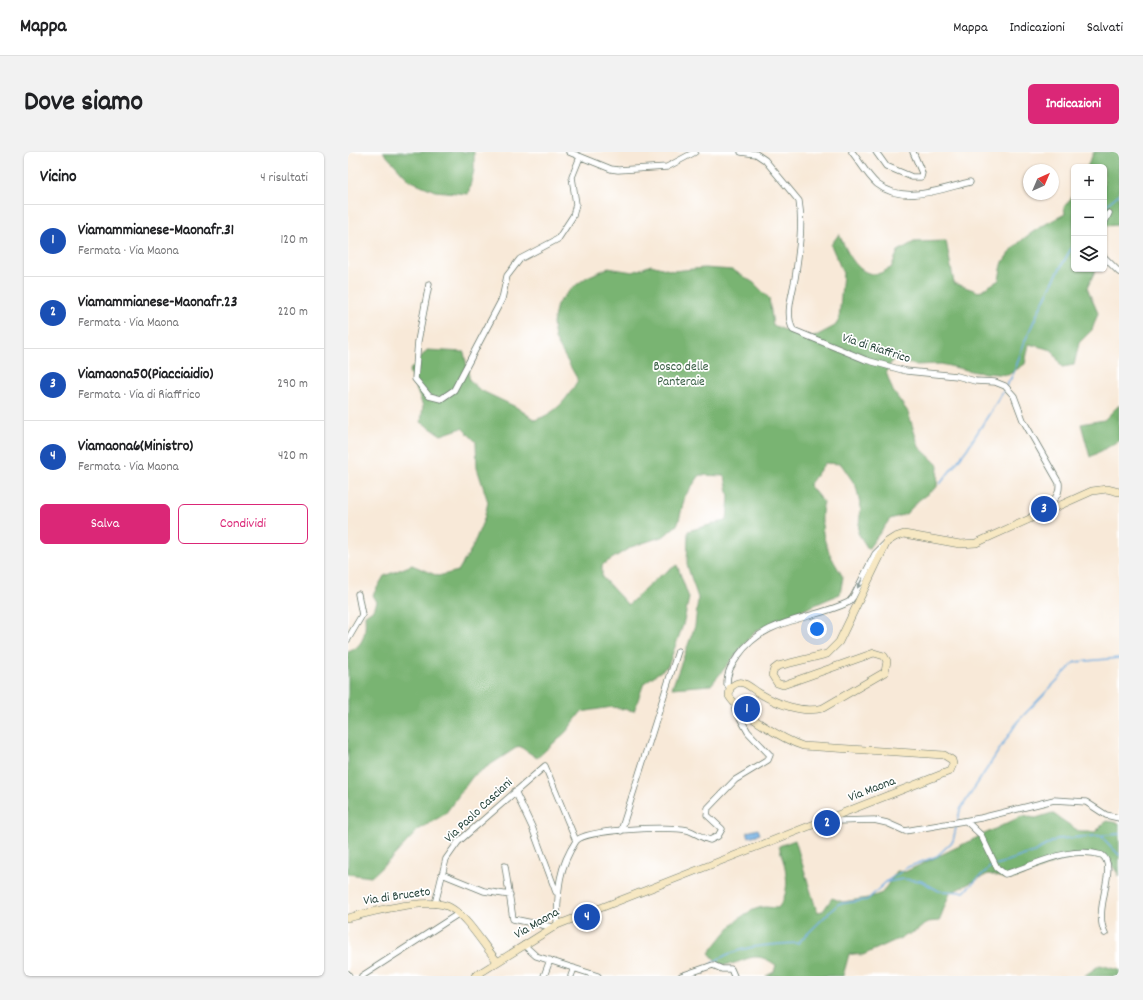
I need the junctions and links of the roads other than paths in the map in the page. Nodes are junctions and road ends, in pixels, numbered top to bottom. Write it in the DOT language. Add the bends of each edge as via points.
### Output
graph roads {
  1 [pos="569,152"];
  2 [pos="695,152"];
  3 [pos="741,152"];
  4 [pos="852,152"];
  5 [pos="876,152"];
  6 [pos="913,152"];
  7 [pos="580,157"];
  8 [pos="970,182"];
  9 [pos="1109,213"];
  10 [pos="1107,217"];
  11 [pos="1107,260"];
  12 [pos="1119,272"];
  13 [pos="429,284"];
  14 [pos="1119,492"];
  15 [pos="1031,517"];
  16 [pos="887,542"];
  17 [pos="358,594"];
  18 [pos="348,638"];
  19 [pos="678,651"];
  20 [pos="730,688"];
  21 [pos="736,705"];
  22 [pos="515,792"];
  23 [pos="833,818"];
  24 [pos="1119,818"];
  25 [pos="966,821"];
  26 [pos="621,831"];
  27 [pos="576,842"];
  28 [pos="1115,863"];
  29 [pos="505,866"];
  30 [pos="442,874"];
  31 [pos="510,894"];
  32 [pos="557,894"];
  33 [pos="1110,896"];
  34 [pos="435,904"];
  35 [pos="458,914"];
  36 [pos="348,918"];
  37 [pos="554,926"];
  38 [pos="1105,933"];
  39 [pos="524,946"];
  40 [pos="550,960"];
  41 [pos="497,962"];
  42 [pos="574,968"];
  43 [pos="362,976"];
  44 [pos="474,976"];
  45 [pos="544,976"];
  46 [pos="571,976"];
  47 [pos="598,976"];
  48 [pos="682,976"];
  49 [pos="734,976"];
  1 -- 7 [label="street"];
  2 -- 7 [label="street" via="667,167 618,170"];
  3 -- 15 [label="street, Via di Riaffrico" via="756,154 765,160 799,201 798,248 789,309 793,330 866,360 906,371 957,376 1005,386 1014,396 1023,420 1059,483 1055,499"];
  4 -- 8 [label="street" via="878,184 893,191 913,195"];
  5 -- 6 [label="street" via="886,166 912,177 921,177 922,173"];
  7 -- 13 [label="street" via="572,177 576,204 573,216 558,239 520,259 507,276 502,299 454,390 441,399 429,396 415,379 418,341"];
  9 -- 10 [label="street"];
  11 -- 12 [label="street"];
  14 -- 15 [label="main road" via="1107,489 1092,491"];
  15 -- 16 [label="main road" via="976,542 960,544 904,534 895,536"];
  16 -- 20 [label="street, one-way" via="876,554 848,602 755,636 729,669 727,684"];
  16 -- 20 [label="main road" via="839,642 827,654 778,666 772,675 777,683 783,685 874,653 884,656 887,661 885,672 813,712 771,700 742,683"];
  17 -- 18 [label="street" via="362,616"];
  19 -- 26 [label="street"];
  20 -- 21 [label="main road" via="729,696"];
  21 -- 23 [label="main road, Via Maona" via="780,737 803,746 944,755 952,760 953,766 946,773"];
  21 -- 26 [label="street" via="735,709 748,732 770,755 768,760 735,780 708,808 706,814 721,828 721,834 710,840 687,830 660,828"];
  22 -- 27 [label="street, Via Paolo Casciani" via="544,766"];
  22 -- 30 [label="street, Via Paolo Casciani" via="458,842 446,860"];
  22 -- 32 [label="street" via="532,827"];
  23 -- 25 [label="street" via="838,821 874,820 905,831"];
  23 -- 37 [label="main road, Via Maona"];
  24 -- 25 [label="street" via="1106,815 1086,802 1054,800"];
  25 -- 28 [label="street" via="981,835 997,868 1005,874 1064,853 1104,855"];
  26 -- 27 [label="street" via="584,835"];
  27 -- 32 [label="street" via="561,871"];
  29 -- 31 [label="street"];
  30 -- 31 [label="street" via="484,891"];
  30 -- 34 [label="street, Via Paolo Casciani"];
  31 -- 37 [label="street" via="513,919"];
  32 -- 37 [label="street"];
  33 -- 38 [label="street" via="1104,912"];
  34 -- 35 [label="main road, Via di Bruceto" via="447,906"];
  34 -- 36 [label="main road, Via di Bruceto" via="379,909"];
  35 -- 41 [label="main road, Via di Bruceto"];
  35 -- 43 [label="street"];
  37 -- 39 [label="main road, Via Maona"];
  39 -- 40 [label="street" via="536,956"];
  39 -- 41 [label="main road, Via Maona"];
  40 -- 42 [label="street"];
  40 -- 45 [label="street"];
  41 -- 44 [label="main road, Via Maona"];
  42 -- 46 [label="street"];
  42 -- 47 [label="street"];
  48 -- 49 [label="street" via="713,965 731,969"];
}
